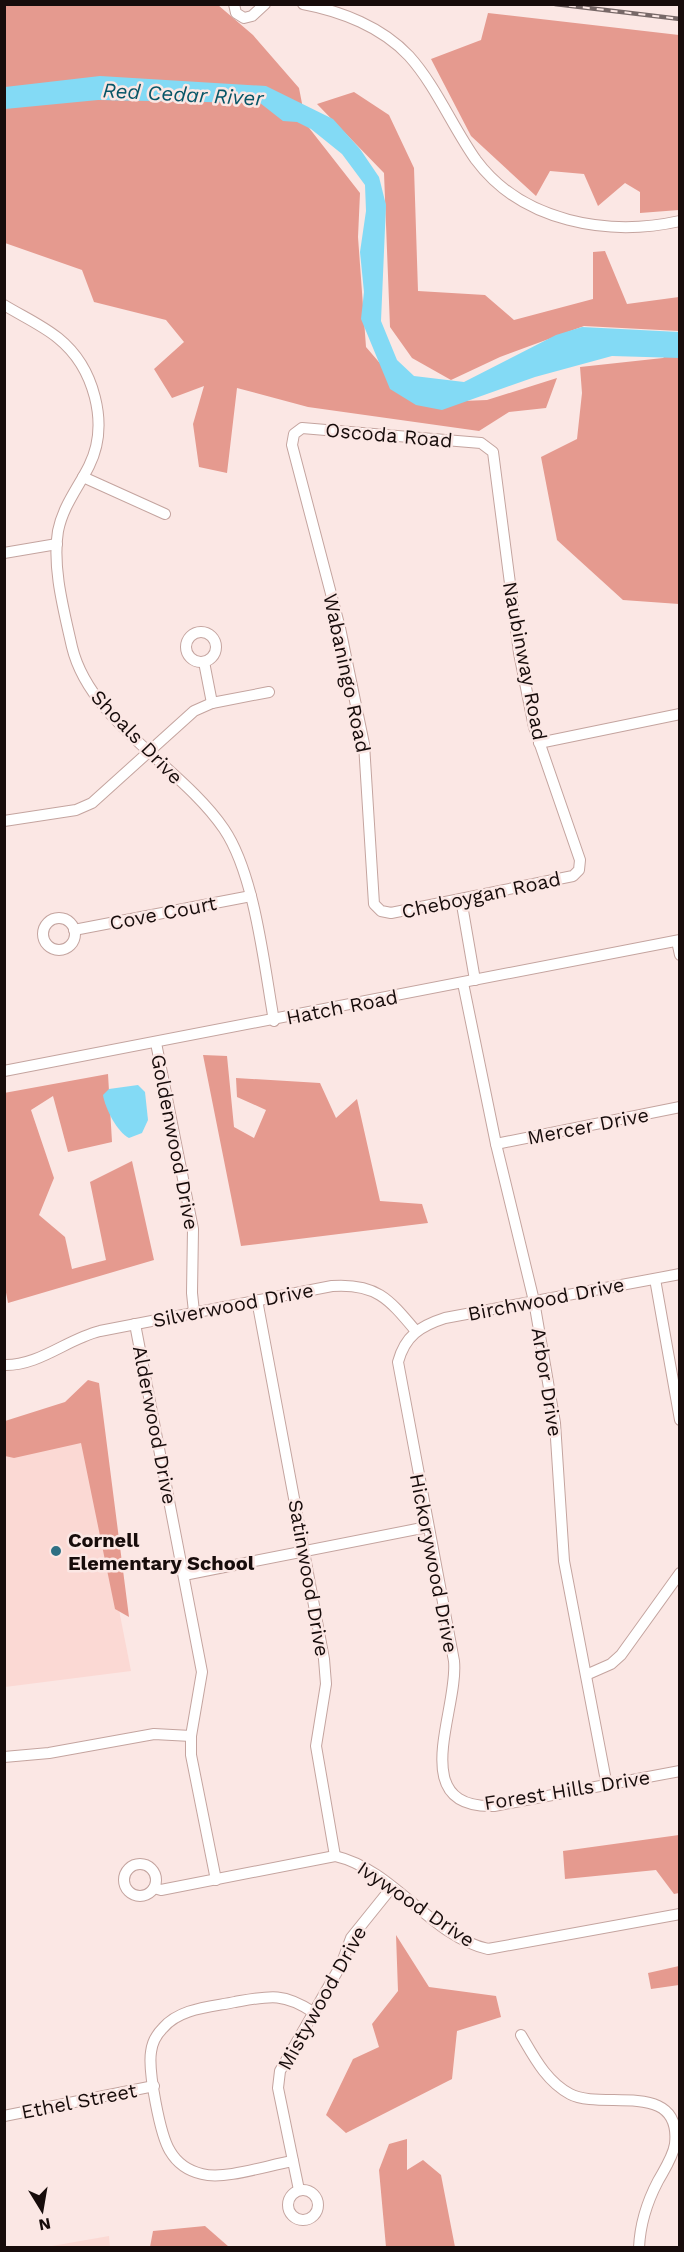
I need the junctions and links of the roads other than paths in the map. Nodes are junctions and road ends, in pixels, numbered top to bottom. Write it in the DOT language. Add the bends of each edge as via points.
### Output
graph roads {
  1 [pos="234,4"];
  2 [pos="265,4"];
  3 [pos="303,4"];
  4 [pos="680,221"];
  5 [pos="4,305"];
  6 [pos="293,437"];
  7 [pos="489,447"];
  8 [pos="83,477"];
  9 [pos="165,514"];
  10 [pos="57,544"];
  11 [pos="4,554"];
  12 [pos="204,662"];
  13 [pos="269,692"];
  14 [pos="212,703"];
  15 [pos="680,714"];
  16 [pos="539,743"];
  17 [pos="150,751"];
  18 [pos="4,821"];
  19 [pos="579,870"];
  20 [pos="250,896"];
  21 [pos="461,899"];
  22 [pos="381,911"];
  23 [pos="74,930"];
  24 [pos="678,940"];
  25 [pos="680,955"];
  26 [pos="475,980"];
  27 [pos="463,983"];
  28 [pos="274,1021"];
  29 [pos="156,1043"];
  30 [pos="4,1071"];
  31 [pos="680,1107"];
  32 [pos="496,1144"];
  33 [pos="680,1274"];
  34 [pos="655,1279"];
  35 [pos="257,1300"];
  36 [pos="534,1301"];
  37 [pos="195,1312"];
  38 [pos="135,1324"];
  39 [pos="415,1330"];
  40 [pos="4,1365"];
  41 [pos="680,1420"];
  42 [pos="427,1527"];
  43 [pos="306,1551"];
  44 [pos="680,1573"];
  45 [pos="184,1575"];
  46 [pos="586,1675"];
  47 [pos="191,1736"];
  48 [pos="4,1756"];
  49 [pos="680,1771"];
  50 [pos="607,1786"];
  51 [pos="458,1796"];
  52 [pos="335,1856"];
  53 [pos="216,1880"];
  54 [pos="392,1887"];
  55 [pos="154,1888"];
  56 [pos="680,1914"];
  57 [pos="313,2012"];
  58 [pos="521,2035"];
  59 [pos="154,2086"];
  60 [pos="4,2116"];
  61 [pos="293,2161"];
  62 [pos="299,2190"];
  63 [pos="639,2247"];
  1 -- 2 [label="street" via="236,13 244,18"];
  3 -- 4 [label="street" via="371,27 408,55 478,162 504,188 531,205 559,218 606,227 642,228"];
  5 -- 8 [label="street, Shoals Drive" via="58,338 79,360 87,376 98,425 94,454"];
  6 -- 7 [label="street, Oscoda Road" via="299,429 311,428 481,443"];
  6 -- 22 [label="street, Wabaningo Road" via="362,736 368,777 373,898"];
  7 -- 16 [label="street, Naubinway Road" via="495,458 519,653"];
  8 -- 9 [label="street"];
  8 -- 10 [label="street, Shoals Drive" via="64,510"];
  10 -- 11 [label="street"];
  10 -- 17 [label="street, Shoals Drive" via="65,612 79,668 104,707"];
  12 -- 14 [label="street"];
  13 -- 14 [label="street"];
  14 -- 17 [label="street" via="182,720"];
  15 -- 16 [label="street"];
  16 -- 19 [label="street, Naubinway Road" via="579,858"];
  17 -- 18 [label="street" via="92,803 76,810"];
  17 -- 20 [label="street, Shoals Drive" via="224,829 239,857"];
  19 -- 21 [label="street, Cheboygan Road" via="569,877"];
  20 -- 23 [label="street, Cove Court"];
  20 -- 28 [label="street, Shoals Drive"];
  21 -- 22 [label="street, Cheboygan Road" via="391,913"];
  21 -- 26 [label="street"];
  24 -- 25 [label="street"];
  24 -- 26 [label="street, Hatch Road"];
  26 -- 27 [label="street, Hatch Road"];
  27 -- 28 [label="street, Hatch Road"];
  27 -- 32 [label="street, Arbor Drive"];
  28 -- 29 [label="street, Hatch Road"];
  29 -- 30 [label="street, Hatch Road"];
  29 -- 37 [label="street, Goldenwood Drive" via="194,1229"];
  31 -- 32 [label="street, Mercer Drive"];
  32 -- 36 [label="street, Arbor Drive"];
  33 -- 34 [label="street, Birchwood Drive"];
  34 -- 36 [label="street, Birchwood Drive"];
  34 -- 41 [label="street"];
  35 -- 37 [label="street, Silverwood Drive"];
  35 -- 39 [label="street, Silverwood Drive" via="332,1286 362,1287 388,1299"];
  35 -- 43 [label="street, Satinwood Drive"];
  36 -- 39 [label="street, Birchwood Drive" via="445,1318"];
  36 -- 46 [label="street, Arbor Drive" via="555,1422 564,1561"];
  37 -- 38 [label="street, Silverwood Drive"];
  38 -- 40 [label="street, Silverwood Drive" via="88,1334 27,1362"];
  38 -- 45 [label="street, Alderwood Drive"];
  39 -- 42 [label="street, Hickorywood Drive" via="400,1353 398,1370"];
  42 -- 43 [label="street"];
  42 -- 51 [label="street, Hickorywood Drive" via="455,1675 440,1759 444,1778"];
  43 -- 45 [label="street"];
  43 -- 52 [label="street, Satinwood Drive" via="326,1671 317,1731 317,1763"];
  44 -- 46 [label="street" via="621,1655"];
  45 -- 47 [label="street, Alderwood Drive" via="202,1672"];
  46 -- 50 [label="street, Arbor Drive"];
  47 -- 48 [label="street" via="154,1734 49,1753"];
  47 -- 53 [label="street, Alderwood Drive" via="191,1755"];
  49 -- 50 [label="street, Forest Hills Drive"];
  50 -- 51 [label="street, Forest Hills Drive" via="494,1806 471,1804"];
  52 -- 53 [label="street, Ivywood Drive"];
  52 -- 54 [label="street, Ivywood Drive" via="364,1866"];
  53 -- 55 [label="street, Ivywood Drive"];
  54 -- 56 [label="street, Ivywood Drive" via="460,1938 488,1949"];
  54 -- 57 [label="street, Mistywood Drive" via="351,1938 341,1965"];
  57 -- 59 [label="street" via="292,1998 275,1996 179,2015 162,2028 154,2042 150,2059"];
  57 -- 61 [label="street, Mistywood Drive" via="279,2077"];
  58 -- 63 [label="street" via="543,2072 572,2095 590,2100 648,2101 663,2109 670,2119 675,2145 650,2198"];
  59 -- 60 [label="street, Ethel Street"];
  59 -- 61 [label="street" via="165,2140 183,2166 216,2175"];
  61 -- 62 [label="street, Mistywood Drive"];
}
